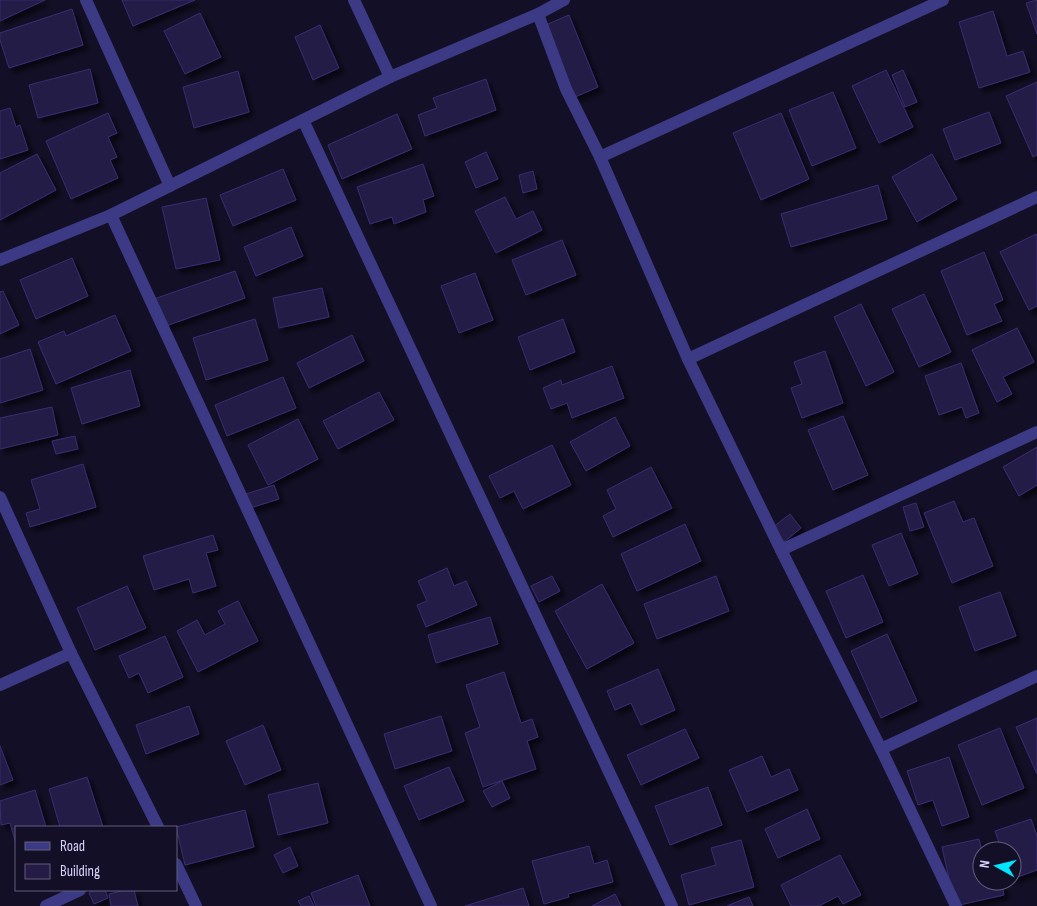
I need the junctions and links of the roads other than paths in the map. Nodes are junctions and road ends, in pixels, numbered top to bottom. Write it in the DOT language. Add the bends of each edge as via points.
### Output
graph roads {
  1 [pos="86,0"];
  2 [pos="354,0"];
  3 [pos="564,0"];
  4 [pos="943,0"];
  5 [pos="538,14"];
  6 [pos="390,77"];
  7 [pos="303,120"];
  8 [pos="600,157"];
  9 [pos="170,186"];
  10 [pos="1037,197"];
  11 [pos="111,215"];
  12 [pos="0,260"];
  13 [pos="688,359"];
  14 [pos="1037,432"];
  15 [pos="0,497"];
  16 [pos="781,550"];
  17 [pos="71,653"];
  18 [pos="1037,676"];
  19 [pos="0,685"];
  20 [pos="881,749"];
  21 [pos="158,826"];
  22 [pos="178,868"];
  23 [pos="78,891"];
  24 [pos="46,906"];
  25 [pos="196,906"];
  26 [pos="431,906"];
  27 [pos="672,906"];
  28 [pos="956,906"];
  1 -- 9 [label="street"];
  2 -- 6 [label="street"];
  3 -- 5 [label="street"];
  4 -- 8 [label="street"];
  5 -- 6 [label="street"];
  5 -- 8 [label="street" via="566,88"];
  6 -- 7 [label="street"];
  7 -- 9 [label="street"];
  7 -- 27 [label="street"];
  8 -- 13 [label="street"];
  9 -- 11 [label="street"];
  10 -- 13 [label="street"];
  11 -- 12 [label="street"];
  11 -- 26 [label="street"];
  13 -- 16 [label="street"];
  14 -- 16 [label="street"];
  15 -- 17 [label="street"];
  16 -- 20 [label="street"];
  17 -- 19 [label="street"];
  17 -- 21 [label="street"];
  18 -- 20 [label="street"];
  20 -- 28 [label="street"];
  22 -- 25 [label="street"];
  23 -- 24 [label="street"];
}
